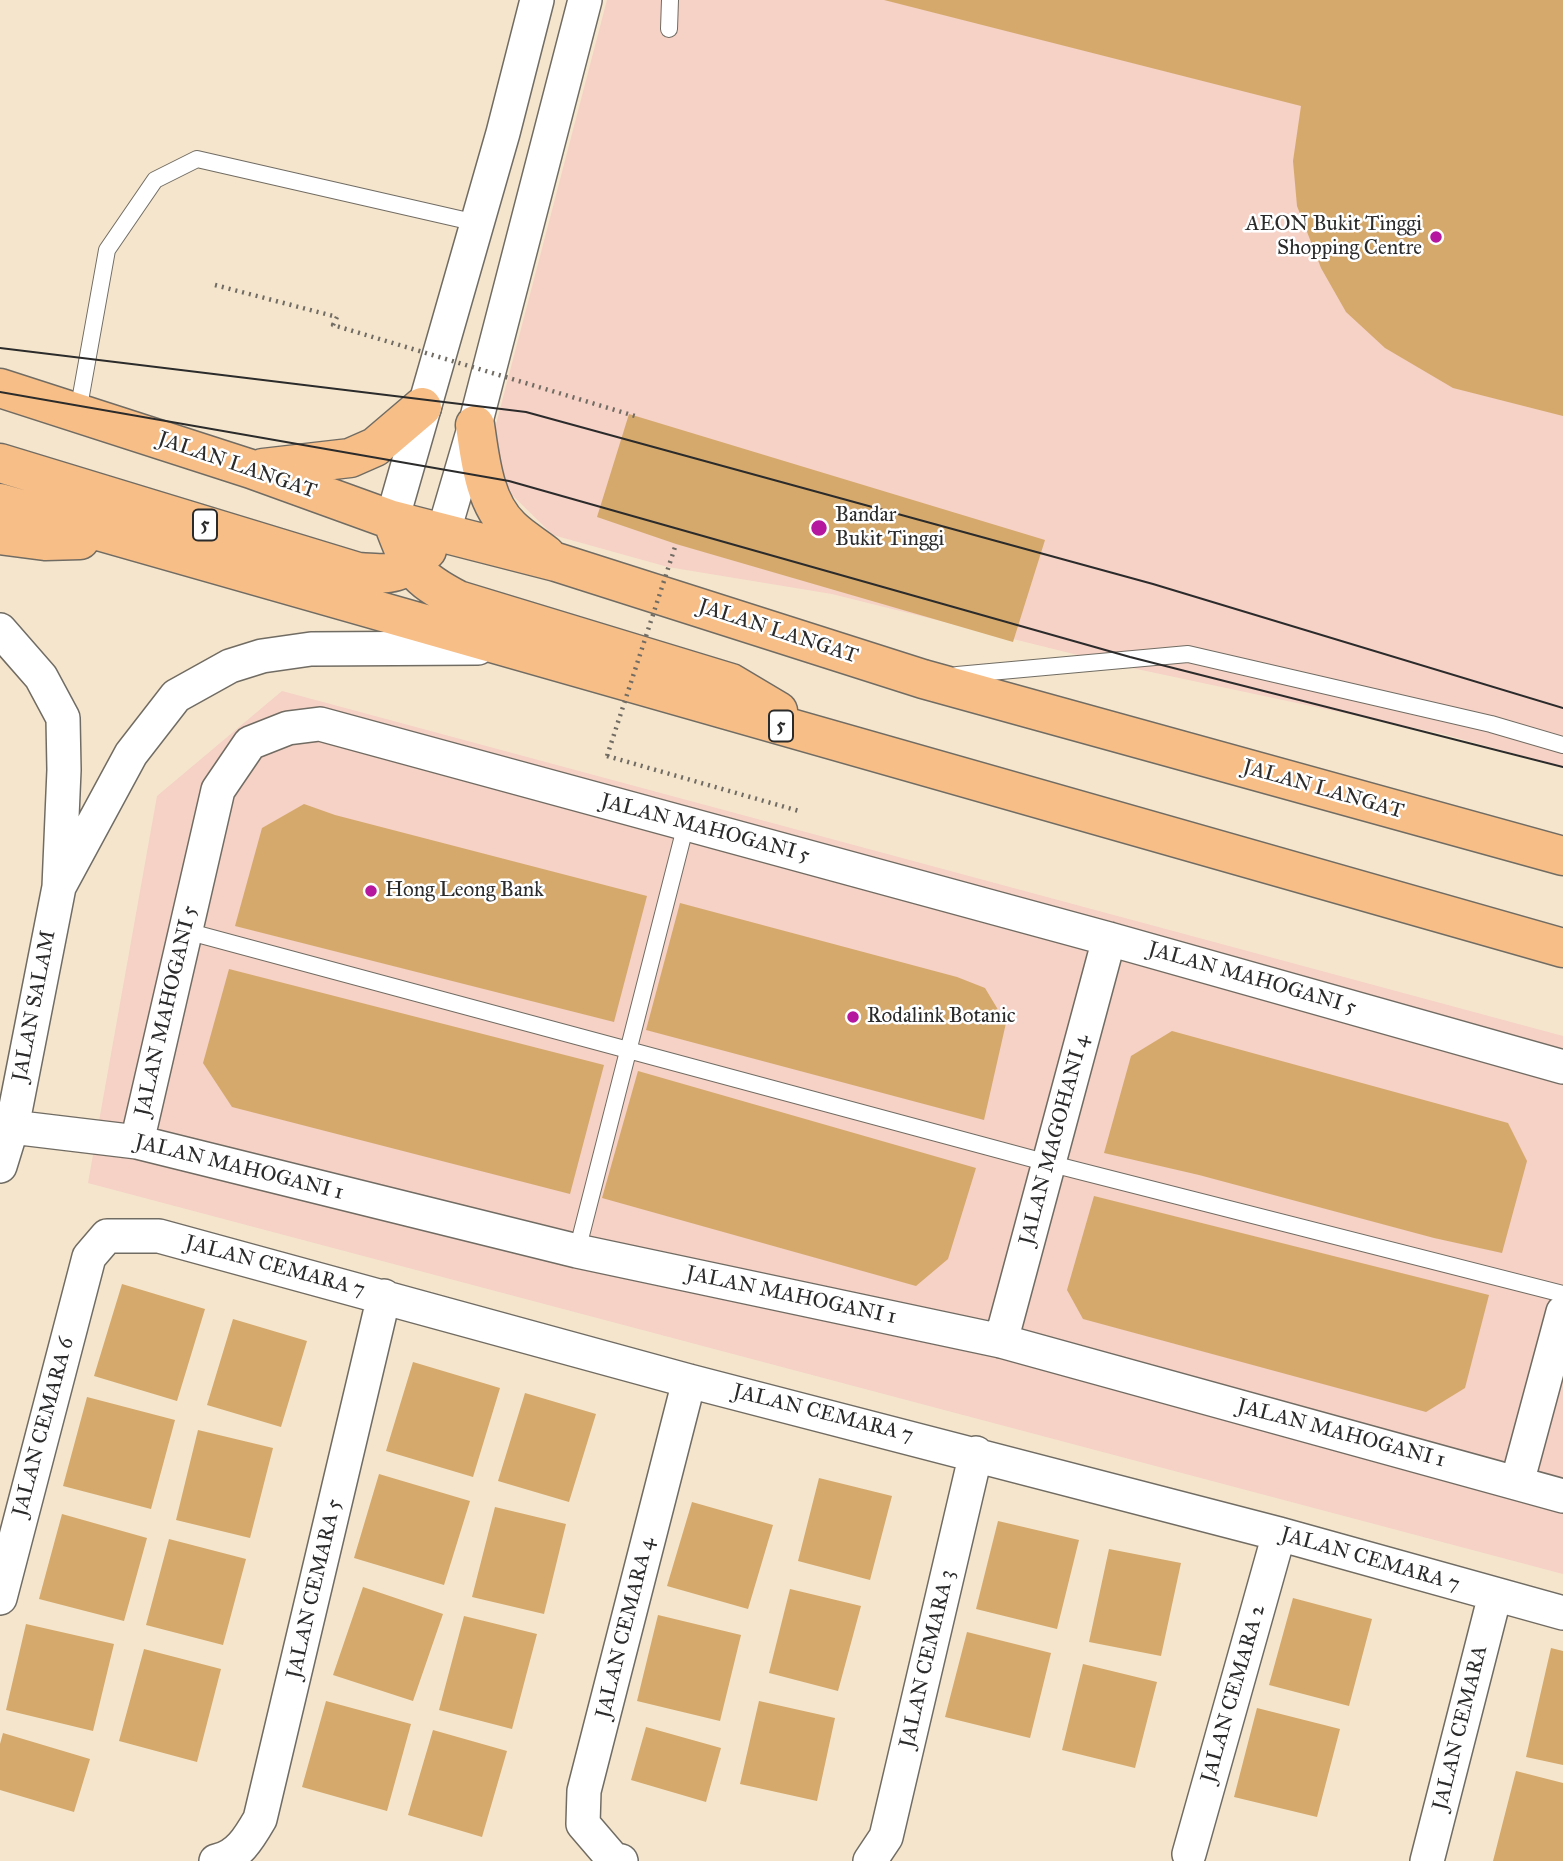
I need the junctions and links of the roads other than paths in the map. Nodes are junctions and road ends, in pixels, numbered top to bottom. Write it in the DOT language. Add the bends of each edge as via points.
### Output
graph roads {
  1 [pos="537,0"];
  2 [pos="585,0"];
  3 [pos="670,0"];
  4 [pos="669,29"];
  5 [pos="477,223"];
  6 [pos="0,388"];
  7 [pos="422,407"];
  8 [pos="78,412"];
  9 [pos="475,425"];
  10 [pos="0,463"];
  11 [pos="251,469"];
  12 [pos="0,503"];
  13 [pos="392,520"];
  14 [pos="443,534"];
  15 [pos="0,535"];
  16 [pos="127,540"];
  17 [pos="556,562"];
  18 [pos="410,567"];
  19 [pos="0,630"];
  20 [pos="532,655"];
  21 [pos="923,679"];
  22 [pos="828,740"];
  23 [pos="1563,745"];
  24 [pos="687,824"];
  25 [pos="1563,856"];
  26 [pos="59,887"];
  27 [pos="186,931"];
  28 [pos="1109,939"];
  29 [pos="1563,948"];
  30 [pos="627,1050"];
  31 [pos="1563,1067"];
  32 [pos="12,1127"];
  33 [pos="137,1142"];
  34 [pos="1048,1163"];
  35 [pos="0,1166"];
  36 [pos="577,1251"];
  37 [pos="89,1257"];
  38 [pos="1563,1294"];
  39 [pos="384,1296"];
  40 [pos="1563,1312"];
  41 [pos="1001,1341"];
  42 [pos="689,1381"];
  43 [pos="976,1453"];
  44 [pos="1517,1483"];
  45 [pos="1563,1496"];
  46 [pos="1279,1534"];
  47 [pos="1494,1595"];
  48 [pos="0,1598"];
  49 [pos="1563,1613"];
  50 [pos="1189,1854"];
  51 [pos="216,1861"];
  52 [pos="621,1861"];
  53 [pos="870,1861"];
  54 [pos="1427,1861"];
  1 -- 5 [label="street"];
  2 -- 9 [label="street"];
  3 -- 4 [label="lane"];
  5 -- 7 [label="street"];
  5 -- 8 [label="lane" via="197,159 155,180 107,250"];
  6 -- 8 [label="highway, JALAN LANGAT"];
  7 -- 11 [label="highway" via="375,447 350,458"];
  7 -- 13 [label="street"];
  8 -- 11 [label="highway, JALAN LANGAT"];
  9 -- 14 [label="street"];
  9 -- 17 [label="highway" via="482,471 494,502 509,527"];
  10 -- 18 [label="highway, 5" via="358,572 391,575"];
  11 -- 13 [label="highway, JALAN LANGAT"];
  12 -- 16 [label="highway, 5"];
  13 -- 14 [label="highway, JALAN LANGAT"];
  13 -- 18 [label="highway"];
  14 -- 17 [label="highway, JALAN LANGAT"];
  14 -- 18 [label="highway"];
  15 -- 16 [label="highway" via="45,541"];
  16 -- 20 [label="highway, 5"];
  17 -- 21 [label="highway, JALAN LANGAT"];
  18 -- 22 [label="highway, 5" via="430,585 458,600 731,683"];
  19 -- 26 [label="street" via="41,677 63,718"];
  20 -- 22 [label="highway, 5"];
  20 -- 26 [label="street" via="464,646 311,649 230,666 176,696 131,754"];
  21 -- 23 [label="lane" via="1188,654"];
  21 -- 25 [label="highway, JALAN LANGAT"];
  22 -- 29 [label="highway, 5"];
  24 -- 27 [label="street, JALAN MAHOGANI 5" via="320,724 288,728 250,743 218,790"];
  24 -- 28 [label="street, JALAN MAHOGANI 5"];
  24 -- 30 [label="lane"];
  26 -- 32 [label="street, JALAN SALAM"];
  27 -- 30 [label="lane"];
  27 -- 33 [label="street, JALAN MAHOGANI 5"];
  28 -- 31 [label="street, JALAN MAHOGANI 5"];
  28 -- 34 [label="street, JALAN MAGOHANI 4"];
  30 -- 34 [label="lane"];
  30 -- 36 [label="lane"];
  32 -- 33 [label="street, JALAN MAHOGANI 1"];
  32 -- 35 [label="street, JALAN SALAM"];
  33 -- 36 [label="street, JALAN MAHOGANI 1"];
  34 -- 38 [label="lane"];
  34 -- 41 [label="street, JALAN MAGOHANI 4"];
  36 -- 41 [label="street, JALAN MAHOGANI 1"];
  37 -- 39 [label="street, JALAN CEMARA 7" via="107,1236 159,1236"];
  37 -- 48 [label="street, JALAN CEMARA 6"];
  39 -- 42 [label="street, JALAN CEMARA 7"];
  39 -- 51 [label="street, JALAN CEMARA 5" via="260,1819 249,1839 228,1858"];
  40 -- 44 [label="street"];
  41 -- 44 [label="street, JALAN MAHOGANI 1"];
  42 -- 43 [label="street, JALAN CEMARA 7"];
  42 -- 52 [label="street, JALAN CEMARA 4" via="584,1791 583,1824 613,1860"];
  43 -- 46 [label="street, JALAN CEMARA 7"];
  43 -- 53 [label="street, JALAN CEMARA 3" via="886,1837"];
  44 -- 45 [label="street, JALAN MAHOGANI 1"];
  46 -- 47 [label="street, JALAN CEMARA 7"];
  46 -- 50 [label="street, JALAN CEMARA 2"];
  47 -- 49 [label="street, JALAN CEMARA 7"];
  47 -- 54 [label="street, JALAN CEMARA"];
}
